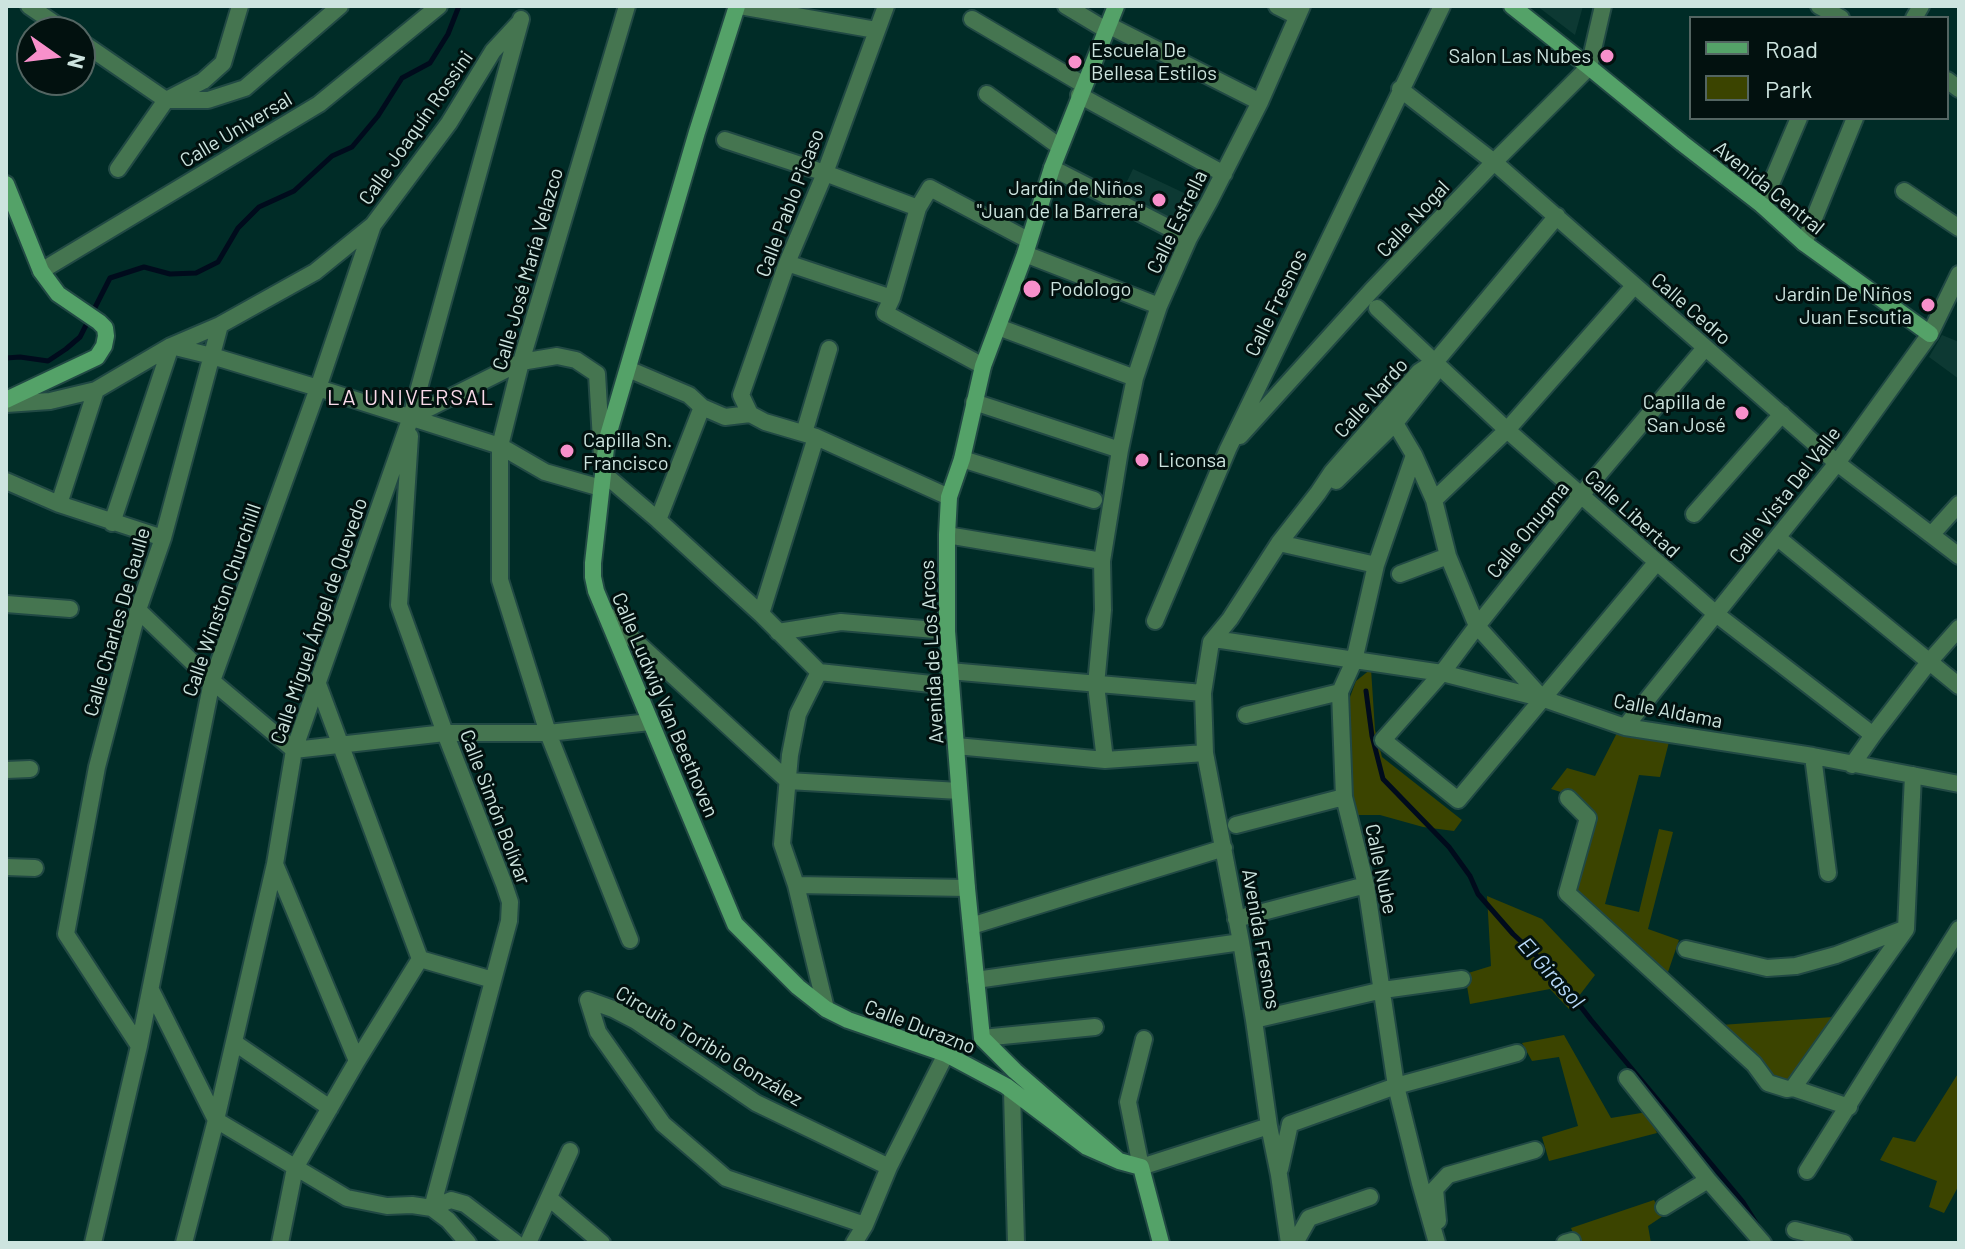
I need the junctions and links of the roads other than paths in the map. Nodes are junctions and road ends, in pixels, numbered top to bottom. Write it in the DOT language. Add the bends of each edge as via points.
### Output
graph roads {
  1 [pos="240,6"];
  2 [pos="340,6"];
  3 [pos="439,6"];
  4 [pos="627,6"];
  5 [pos="739,6"];
  6 [pos="886,6"];
  7 [pos="1066,6"];
  8 [pos="1116,6"];
  9 [pos="1277,6"];
  10 [pos="1442,6"];
  11 [pos="1512,6"];
  12 [pos="1603,6"];
  13 [pos="1819,6"];
  14 [pos="1299,11"];
  15 [pos="1837,16"];
  16 [pos="521,19"];
  17 [pos="972,19"];
  18 [pos="1107,28"];
  19 [pos="876,30"];
  20 [pos="96,52"];
  21 [pos="1589,67"];
  22 [pos="1400,89"];
  23 [pos="1082,90"];
  24 [pos="987,94"];
  25 [pos="166,100"];
  26 [pos="1260,102"];
  27 [pos="1798,120"];
  28 [pos="1854,120"];
  29 [pos="725,140"];
  30 [pos="1060,147"];
  31 [pos="1494,162"];
  32 [pos="1052,168"];
  33 [pos="118,169"];
  34 [pos="825,173"];
  35 [pos="1224,174"];
  36 [pos="6,184"];
  37 [pos="1904,191"];
  38 [pos="1762,205"];
  39 [pos="918,208"];
  40 [pos="1557,216"];
  41 [pos="373,225"];
  42 [pos="1959,228"];
  43 [pos="1189,238"];
  44 [pos="1804,243"];
  45 [pos="1026,247"];
  46 [pos="787,263"];
  47 [pos="41,271"];
  48 [pos="1959,274"];
  49 [pos="1634,286"];
  50 [pos="889,305"];
  51 [pos="1159,306"];
  52 [pos="1377,308"];
  53 [pos="220,325"];
  54 [pos="998,327"];
  55 [pos="1930,334"];
  56 [pos="171,346"];
  57 [pos="1705,348"];
  58 [pos="829,349"];
  59 [pos="212,356"];
  60 [pos="1436,361"];
  61 [pos="521,362"];
  62 [pos="983,366"];
  63 [pos="628,369"];
  64 [pos="1135,378"];
  65 [pos="318,388"];
  66 [pos="96,390"];
  67 [pos="6,402"];
  68 [pos="974,402"];
  69 [pos="702,407"];
  70 [pos="750,414"];
  71 [pos="1782,414"];
  72 [pos="411,417"];
  73 [pos="1395,423"];
  74 [pos="1507,430"];
  75 [pos="810,435"];
  76 [pos="500,446"];
  77 [pos="1228,449"];
  78 [pos="1120,450"];
  79 [pos="1414,455"];
  80 [pos="962,459"];
  81 [pos="1837,463"];
  82 [pos="6,481"];
  83 [pos="602,481"];
  84 [pos="1318,493"];
  85 [pos="1582,494"];
  86 [pos="949,497"];
  87 [pos="1094,500"];
  88 [pos="1434,500"];
  89 [pos="59,504"];
  90 [pos="1959,504"];
  91 [pos="1694,514"];
  92 [pos="658,520"];
  93 [pos="112,523"];
  94 [pos="1932,534"];
  95 [pos="947,535"];
  96 [pos="163,538"];
  97 [pos="1778,538"];
  98 [pos="1279,543"];
  99 [pos="1448,556"];
  100 [pos="1959,556"];
  101 [pos="1102,561"];
  102 [pos="1656,563"];
  103 [pos="1376,565"];
  104 [pos="1400,574"];
  105 [pos="6,604"];
  106 [pos="70,609"];
  107 [pos="138,610"];
  108 [pos="761,614"];
  109 [pos="1716,614"];
  110 [pos="607,615"];
  111 [pos="1155,621"];
  112 [pos="1477,626"];
  113 [pos="1959,628"];
  114 [pos="947,631"];
  115 [pos="778,632"];
  116 [pos="1212,641"];
  117 [pos="1354,661"];
  118 [pos="1929,662"];
  119 [pos="819,672"];
  120 [pos="1442,673"];
  121 [pos="950,679"];
  122 [pos="212,681"];
  123 [pos="318,684"];
  124 [pos="1096,685"];
  125 [pos="1959,686"];
  126 [pos="1340,692"];
  127 [pos="1203,693"];
  128 [pos="1544,699"];
  129 [pos="1246,715"];
  130 [pos="650,722"];
  131 [pos="1625,727"];
  132 [pos="445,733"];
  133 [pos="548,733"];
  134 [pos="1873,735"];
  135 [pos="340,746"];
  136 [pos="956,746"];
  137 [pos="294,750"];
  138 [pos="1205,753"];
  139 [pos="1813,756"];
  140 [pos="1105,760"];
  141 [pos="1852,765"];
  142 [pos="30,769"];
  143 [pos="6,770"];
  144 [pos="1913,775"];
  145 [pos="788,781"];
  146 [pos="1959,784"];
  147 [pos="959,791"];
  148 [pos="1344,797"];
  149 [pos="1568,798"];
  150 [pos="1236,825"];
  151 [pos="1224,848"];
  152 [pos="275,864"];
  153 [pos="6,867"];
  154 [pos="35,868"];
  155 [pos="1828,873"];
  156 [pos="796,885"];
  157 [pos="1366,885"];
  158 [pos="967,888"];
  159 [pos="1236,919"];
  160 [pos="971,926"];
  161 [pos="1906,929"];
  162 [pos="1959,929"];
  163 [pos="630,940"];
  164 [pos="1241,942"];
  165 [pos="1686,949"];
  166 [pos="420,959"];
  167 [pos="1462,979"];
  168 [pos="493,980"];
  169 [pos="976,980"];
  170 [pos="151,990"];
  171 [pos="1383,990"];
  172 [pos="826,1009"];
  173 [pos="1254,1020"];
  174 [pos="1095,1027"];
  175 [pos="982,1038"];
  176 [pos="1144,1039"];
  177 [pos="235,1043"];
  178 [pos="139,1046"];
  179 [pos="1517,1053"];
  180 [pos="946,1054"];
  181 [pos="357,1061"];
  182 [pos="1627,1078"];
  183 [pos="1396,1086"];
  184 [pos="1793,1088"];
  185 [pos="1012,1091"];
  186 [pos="1849,1107"];
  187 [pos="330,1108"];
  188 [pos="216,1120"];
  189 [pos="1269,1126"];
  190 [pos="1535,1150"];
  191 [pos="570,1151"];
  192 [pos="1119,1161"];
  193 [pos="889,1167"];
  194 [pos="1141,1167"];
  195 [pos="295,1168"];
  196 [pos="1807,1171"];
  197 [pos="1279,1175"];
  198 [pos="1708,1180"];
  199 [pos="1370,1197"];
  200 [pos="549,1198"];
  201 [pos="1664,1207"];
  202 [pos="432,1208"];
  203 [pos="865,1225"];
  204 [pos="1795,1230"];
  205 [pos="464,1241"];
  206 [pos="93,1243"];
  207 [pos="184,1243"];
  208 [pos="280,1243"];
  209 [pos="516,1243"];
  210 [pos="528,1243"];
  211 [pos="602,1243"];
  212 [pos="854,1243"];
  213 [pos="1016,1243"];
  214 [pos="1161,1243"];
  215 [pos="1292,1243"];
  216 [pos="1438,1243"];
  217 [pos="1763,1243"];
  218 [pos="1844,1243"];
  1 -- 25 [label="street" via="223,63 203,81"];
  2 -- 25 [label="street" via="245,88 208,100"];
  3 -- 47 [label="street, Calle Universal" via="319,104"];
  4 -- 61 [label="street, Calle José María Velazco"];
  5 -- 19 [label="street"];
  5 -- 63 [label="street, Calle Ludwig Van Beethoven"];
  6 -- 19 [label="street, Calle Pablo Picaso"];
  7 -- 18 [label="street"];
  8 -- 18 [label="street, Avenida de Los Arcos"];
  9 -- 14 [label="street"];
  10 -- 22 [label="street, Calle Fresnos"];
  11 -- 21 [label="street, Avenida Central"];
  12 -- 21 [label="street"];
  13 -- 15 [label="street"];
  14 -- 26 [label="street, Calle Estrella"];
  16 -- 41 [label="street, Calle Joaquín Rossini" via="493,51 449,123"];
  16 -- 72 [label="street, Calle Miguel Ángel de Quevedo"];
  17 -- 23 [label="street"];
  18 -- 23 [label="street, Avenida de Los Arcos"];
  18 -- 26 [label="street"];
  19 -- 34 [label="street, Calle Pablo Picaso"];
  20 -- 25 [label="street"];
  21 -- 31 [label="street, Calle Nogal"];
  21 -- 38 [label="street, Avenida Central"];
  22 -- 31 [label="street, Calle Cedro"];
  22 -- 77 [label="street, Calle Fresnos"];
  23 -- 30 [label="street, Avenida de Los Arcos"];
  23 -- 35 [label="street"];
  24 -- 30 [label="street"];
  25 -- 33 [label="street"];
  26 -- 35 [label="street, Calle Estrella"];
  27 -- 38 [label="street"];
  28 -- 44 [label="street"];
  29 -- 34 [label="street"];
  30 -- 32 [label="street, Avenida de Los Arcos"];
  31 -- 40 [label="street, Calle Cedro"];
  31 -- 77 [label="street, Calle Nogal"];
  32 -- 43 [label="street"];
  32 -- 45 [label="street, Avenida de Los Arcos"];
  34 -- 39 [label="street"];
  34 -- 46 [label="street, Calle Pablo Picaso"];
  35 -- 43 [label="street, Calle Estrella"];
  36 -- 47 [label="street"];
  37 -- 42 [label="street"];
  38 -- 44 [label="street, Avenida Central"];
  39 -- 45 [label="street" via="930,188"];
  39 -- 50 [label="street"];
  40 -- 49 [label="street, Calle Cedro"];
  40 -- 60 [label="street"];
  41 -- 53 [label="street, Calle Joaquín Rossini" via="315,272"];
  41 -- 65 [label="street, Calle Winston Churchilll"];
  43 -- 51 [label="street, Calle Estrella"];
  44 -- 55 [label="street, Avenida Central"];
  45 -- 51 [label="street"];
  45 -- 54 [label="street, Avenida de Los Arcos"];
  46 -- 50 [label="street"];
  46 -- 70 [label="street, Calle Pablo Picaso" via="741,395"];
  47 -- 67 [label="street" via="58,294 105,328 104,346 97,357"];
  48 -- 55 [label="street, Calle Vista Del Valle"];
  49 -- 57 [label="street, Calle Cedro"];
  49 -- 74 [label="street"];
  50 -- 62 [label="street"];
  51 -- 64 [label="street, Calle Estrella"];
  52 -- 60 [label="street, Calle Libertad"];
  53 -- 56 [label="street, Calle Joaquín Rossini"];
  53 -- 59 [label="street, Calle Charles De Gaulle"];
  54 -- 62 [label="street, Avenida de Los Arcos"];
  54 -- 64 [label="street"];
  55 -- 81 [label="street, Calle Vista Del Valle"];
  56 -- 59 [label="street"];
  56 -- 66 [label="street, Calle Joaquín Rossini"];
  56 -- 93 [label="street"];
  57 -- 71 [label="street, Calle Cedro"];
  57 -- 85 [label="street, Calle Onugma"];
  58 -- 75 [label="street"];
  59 -- 65 [label="street"];
  59 -- 96 [label="street, Calle Charles De Gaulle"];
  60 -- 73 [label="street, Calle Nardo" via="1433,375"];
  60 -- 74 [label="street, Calle Libertad"];
  60 -- 84 [label="street, Calle Nardo" via="1419,372"];
  61 -- 72 [label="street"];
  61 -- 76 [label="street, Calle José María Velazco"];
  61 -- 83 [label="street" via="557,356 576,360 597,374"];
  62 -- 68 [label="street, Avenida de Los Arcos"];
  63 -- 69 [label="street" via="689,395"];
  63 -- 83 [label="street, Calle Ludwig Van Beethoven" via="607,439"];
  64 -- 78 [label="street, Calle Estrella"];
  65 -- 72 [label="street"];
  65 -- 122 [label="street, Calle Winston Churchilll"];
  66 -- 67 [label="street, Calle Joaquín Rossini" via="50,401"];
  66 -- 89 [label="street"];
  68 -- 78 [label="street"];
  68 -- 80 [label="street, Avenida de Los Arcos"];
  69 -- 70 [label="street" via="725,417"];
  69 -- 92 [label="street"];
  70 -- 75 [label="street"];
  71 -- 81 [label="street, Calle Cedro"];
  71 -- 91 [label="street"];
  72 -- 76 [label="street"];
  72 -- 123 [label="street, Calle Miguel Ángel de Quevedo"];
  72 -- 132 [label="street, Calle Simón Bolívar" via="399,605"];
  73 -- 79 [label="street, Calle Aldama"];
  73 -- 84 [label="street, Calle Nardo"];
  74 -- 85 [label="street, Calle Libertad"];
  74 -- 88 [label="street"];
  75 -- 86 [label="street"];
  75 -- 108 [label="street"];
  76 -- 83 [label="street" via="545,472"];
  76 -- 133 [label="street, Calle José María Velazco" via="500,580"];
  77 -- 111 [label="street, Calle Fresnos"];
  78 -- 101 [label="street, Calle Estrella"];
  79 -- 88 [label="street, Calle Aldama"];
  79 -- 103 [label="street, Calle Nube"];
  80 -- 86 [label="street, Avenida de Los Arcos"];
  80 -- 87 [label="street"];
  81 -- 94 [label="street, Calle Cedro"];
  81 -- 97 [label="street, Calle Vista Del Valle"];
  82 -- 89 [label="street"];
  83 -- 92 [label="street"];
  83 -- 110 [label="street, Calle Ludwig Van Beethoven" via="593,577"];
  84 -- 98 [label="street, Calle Nardo"];
  85 -- 102 [label="street, Calle Libertad"];
  85 -- 112 [label="street, Calle Onugma"];
  86 -- 95 [label="street, Avenida de Los Arcos"];
  88 -- 99 [label="street, Calle Aldama"];
  89 -- 93 [label="street"];
  90 -- 94 [label="street"];
  92 -- 108 [label="street"];
  93 -- 96 [label="street"];
  94 -- 100 [label="street, Calle Cedro"];
  95 -- 101 [label="street"];
  95 -- 114 [label="street, Avenida de Los Arcos"];
  96 -- 107 [label="street, Calle Charles De Gaulle"];
  97 -- 109 [label="street, Calle Vista Del Valle"];
  97 -- 118 [label="street"];
  98 -- 103 [label="street"];
  98 -- 116 [label="street, Calle Nardo"];
  99 -- 104 [label="street"];
  99 -- 112 [label="street, Calle Aldama"];
  101 -- 124 [label="street, Calle Estrella"];
  102 -- 109 [label="street, Calle Libertad"];
  102 -- 128 [label="street"];
  103 -- 117 [label="street, Calle Nube"];
  105 -- 106 [label="street"];
  107 -- 122 [label="street"];
  107 -- 178 [label="street, Calle Charles De Gaulle" via="97,767 66,934"];
  108 -- 115 [label="street"];
  109 -- 131 [label="street, Calle Vista Del Valle"];
  109 -- 134 [label="street, Calle Libertad"];
  110 -- 130 [label="street, Calle Ludwig Van Beethoven"];
  110 -- 145 [label="street"];
  112 -- 120 [label="street, Calle Onugma"];
  112 -- 128 [label="street, Calle Aldama"];
  113 -- 118 [label="street"];
  114 -- 115 [label="street" via="841,622"];
  114 -- 121 [label="street, Avenida de Los Arcos"];
  115 -- 119 [label="street"];
  116 -- 117 [label="street"];
  116 -- 127 [label="street, Avenida Fresnos"];
  117 -- 120 [label="street"];
  117 -- 126 [label="street, Calle Nube"];
  118 -- 125 [label="street"];
  118 -- 134 [label="street"];
  119 -- 121 [label="street"];
  119 -- 145 [label="street" via="798,714"];
  120 -- 128 [label="street"];
  120 -- 128 [label="street, Calle Onugma" via="1383,740 1458,800"];
  121 -- 124 [label="street"];
  121 -- 136 [label="street, Avenida de Los Arcos"];
  122 -- 137 [label="street"];
  122 -- 170 [label="street, Calle Winston Churchilll"];
  123 -- 135 [label="street"];
  123 -- 137 [label="street, Calle Miguel Ángel de Quevedo"];
  124 -- 127 [label="street"];
  124 -- 140 [label="street, Calle Estrella"];
  126 -- 129 [label="street"];
  126 -- 148 [label="street, Calle Nube"];
  127 -- 138 [label="street, Avenida Fresnos"];
  128 -- 131 [label="street, Calle Aldama"];
  130 -- 133 [label="street"];
  130 -- 172 [label="street, Calle Ludwig Van Beethoven" via="735,924"];
  131 -- 139 [label="street, Calle Aldama"];
  132 -- 133 [label="street"];
  132 -- 135 [label="street"];
  132 -- 168 [label="street, Calle Simón Bolívar" via="510,902"];
  133 -- 163 [label="street, Calle José María Velazco"];
  134 -- 141 [label="street"];
  135 -- 137 [label="street"];
  135 -- 166 [label="street"];
  136 -- 140 [label="street"];
  136 -- 147 [label="street, Avenida de Los Arcos"];
  137 -- 152 [label="street, Calle Miguel Ángel de Quevedo"];
  138 -- 140 [label="street"];
  138 -- 151 [label="street, Avenida Fresnos"];
  139 -- 141 [label="street, Calle Aldama"];
  139 -- 155 [label="street"];
  141 -- 144 [label="street, Calle Aldama"];
  142 -- 143 [label="street"];
  144 -- 146 [label="street, Calle Aldama"];
  144 -- 161 [label="street"];
  145 -- 147 [label="street"];
  145 -- 156 [label="street" via="782,844"];
  147 -- 158 [label="street, Avenida de Los Arcos"];
  148 -- 150 [label="street"];
  148 -- 157 [label="street, Calle Nube"];
  149 -- 184 [label="street" via="1588,818 1567,893 1754,1064 1768,1083"];
  151 -- 159 [label="street, Avenida Fresnos"];
  151 -- 160 [label="street"];
  152 -- 177 [label="street, Calle Miguel Ángel de Quevedo"];
  152 -- 181 [label="street"];
  153 -- 154 [label="street"];
  156 -- 158 [label="street"];
  156 -- 172 [label="street"];
  157 -- 159 [label="street"];
  157 -- 171 [label="street, Calle Nube"];
  158 -- 160 [label="street, Avenida de Los Arcos"];
  159 -- 164 [label="street, Avenida Fresnos"];
  160 -- 169 [label="street, Avenida de Los Arcos"];
  161 -- 165 [label="street" via="1796,966 1767,968"];
  161 -- 184 [label="street"];
  162 -- 186 [label="street"];
  164 -- 169 [label="street"];
  164 -- 173 [label="street, Avenida Fresnos"];
  166 -- 168 [label="street"];
  166 -- 181 [label="street"];
  167 -- 171 [label="street"];
  168 -- 202 [label="street, Calle Simón Bolívar"];
  169 -- 175 [label="street, Avenida de Los Arcos"];
  170 -- 178 [label="street, Calle Winston Churchilll"];
  170 -- 188 [label="street"];
  171 -- 173 [label="street"];
  171 -- 183 [label="street, Calle Nube"];
  172 -- 180 [label="street, Calle Durazno"];
  173 -- 189 [label="street, Avenida Fresnos"];
  174 -- 175 [label="street"];
  175 -- 192 [label="street"];
  176 -- 194 [label="street" via="1128,1102"];
  177 -- 187 [label="street"];
  177 -- 188 [label="street, Calle Miguel Ángel de Quevedo"];
  178 -- 206 [label="street, Calle Winston Churchilll"];
  179 -- 183 [label="street"];
  180 -- 185 [label="street, Calle Durazno"];
  180 -- 193 [label="street"];
  181 -- 187 [label="street"];
  182 -- 198 [label="street"];
  183 -- 197 [label="street" via="1290,1124"];
  183 -- 216 [label="street, Calle Nube"];
  184 -- 186 [label="street"];
  185 -- 192 [label="street, Calle Durazno" via="1087,1147"];
  185 -- 213 [label="street"];
  186 -- 196 [label="street"];
  187 -- 195 [label="street"];
  188 -- 195 [label="street"];
  188 -- 207 [label="street, Calle Miguel Ángel de Quevedo"];
  189 -- 194 [label="street"];
  189 -- 197 [label="street, Avenida Fresnos"];
  190 -- 216 [label="street" via="1448,1175 1435,1189"];
  191 -- 200 [label="street"];
  192 -- 194 [label="street"];
  193 -- 203 [label="street"];
  193 -- 203 [label="street, Circuito Toribio González" via="756,1103 636,1021 588,1000 598,1032 663,1124 726,1178"];
  194 -- 214 [label="street"];
  195 -- 202 [label="street" via="347,1198"];
  195 -- 208 [label="street"];
  197 -- 215 [label="street, Avenida Fresnos"];
  198 -- 201 [label="street"];
  198 -- 217 [label="street"];
  199 -- 215 [label="street" via="1309,1218"];
  200 -- 210 [label="street"];
  200 -- 211 [label="street"];
  202 -- 205 [label="street"];
  202 -- 209 [label="street" via="451,1200 465,1204"];
  203 -- 212 [label="street"];
  204 -- 218 [label="street"];
}
